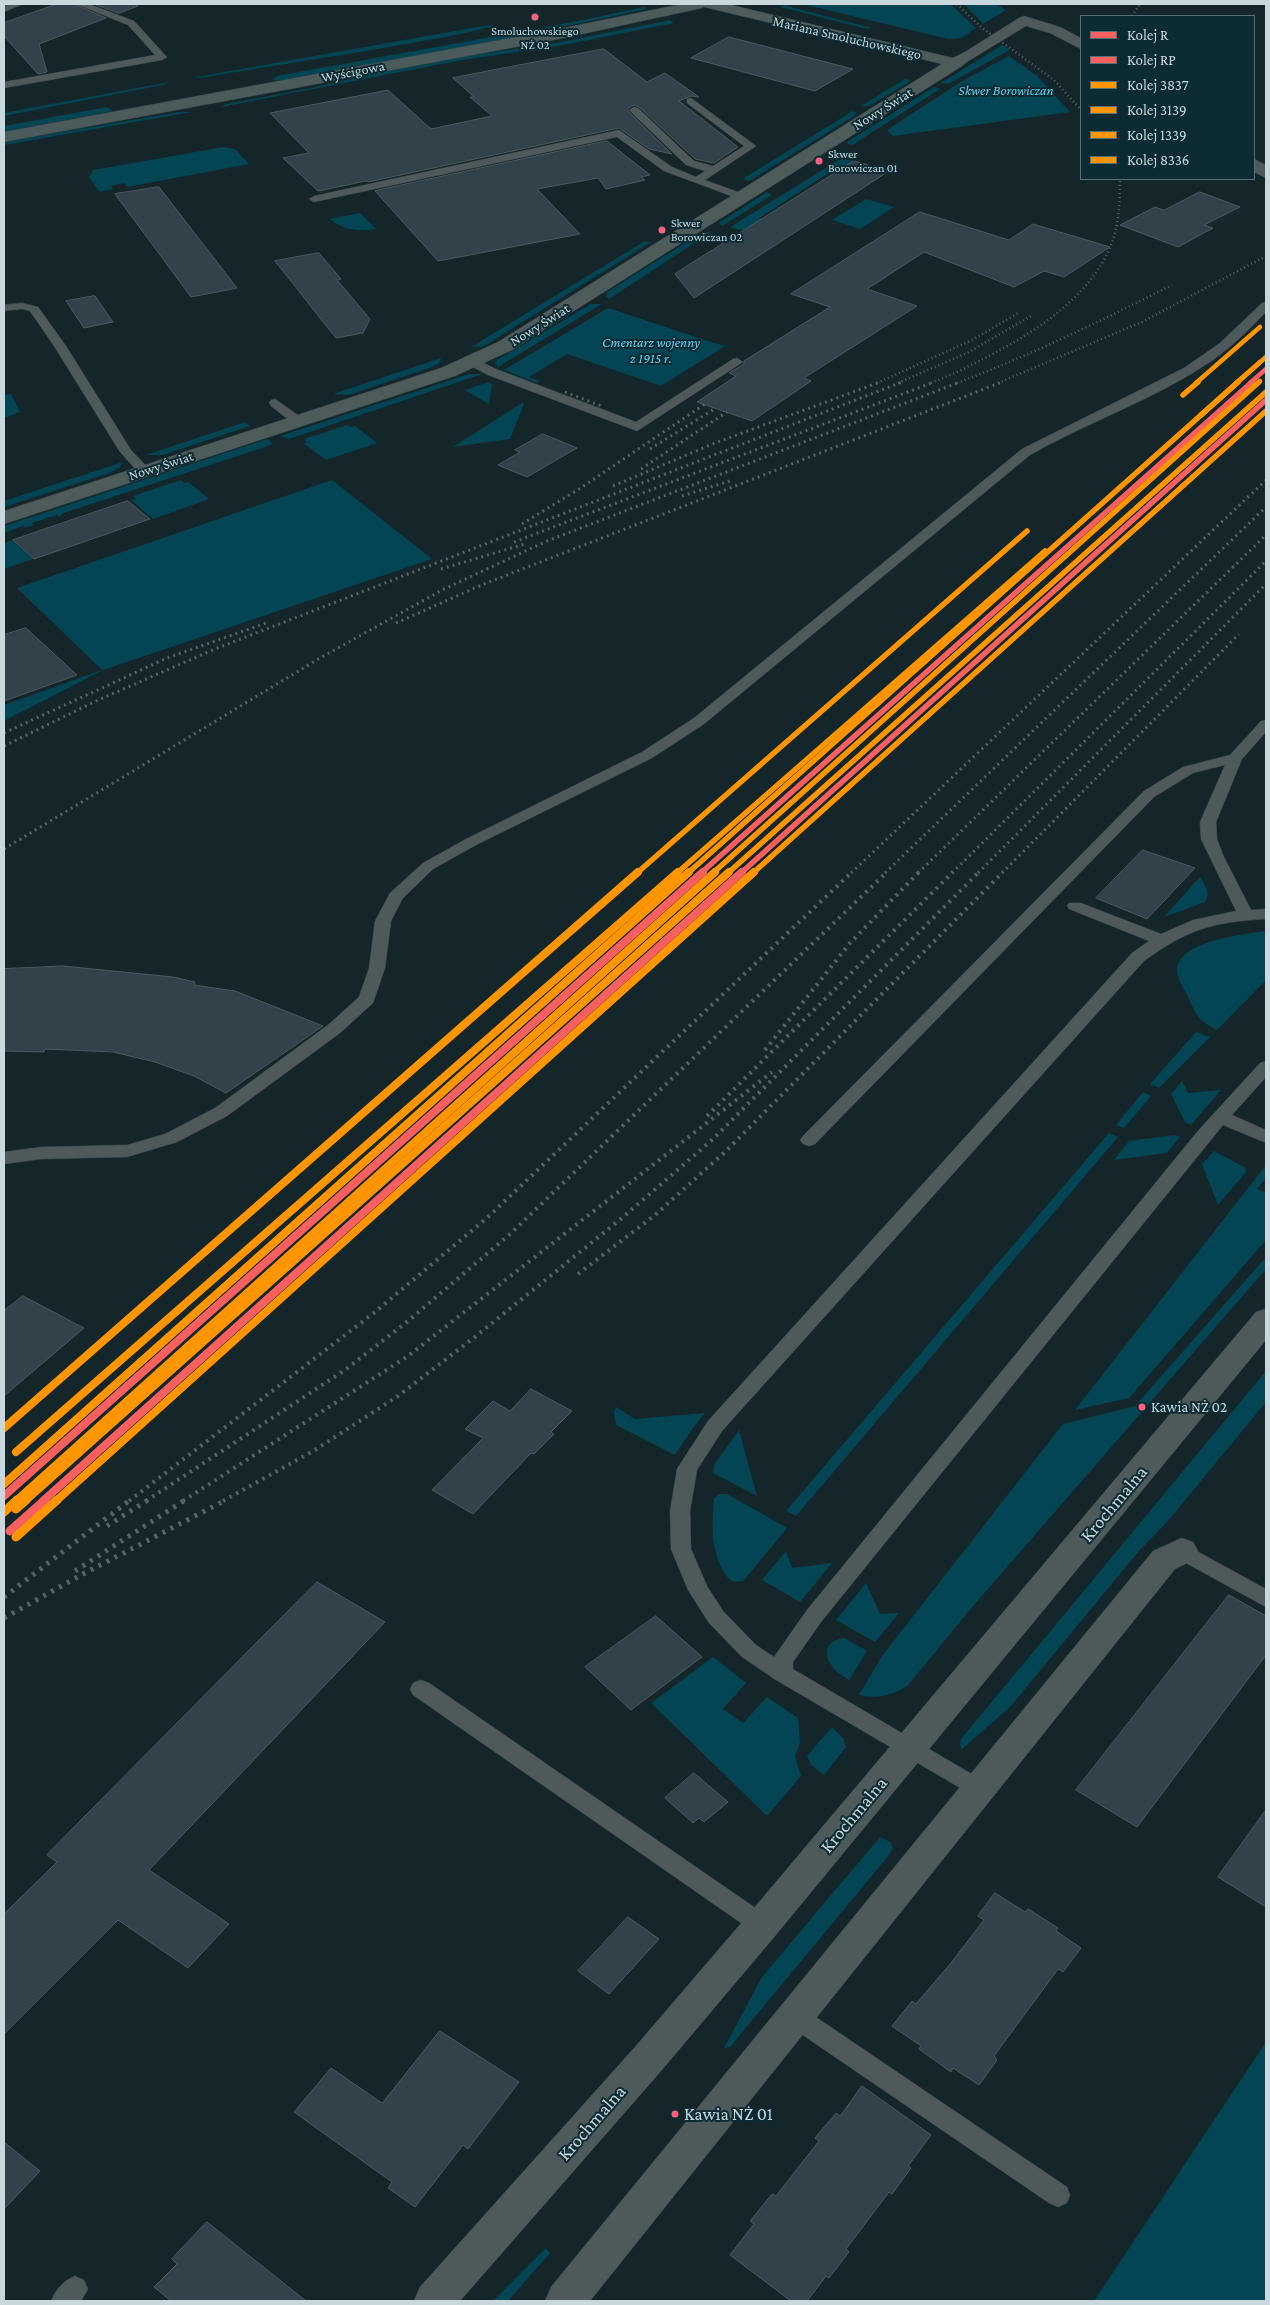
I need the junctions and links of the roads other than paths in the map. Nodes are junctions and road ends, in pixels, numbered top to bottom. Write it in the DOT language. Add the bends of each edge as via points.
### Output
graph roads {
  1 [pos="18,4"];
  2 [pos="81,4"];
  3 [pos="637,4"];
  4 [pos="702,4"];
  5 [pos="710,4"];
  6 [pos="751,4"];
  7 [pos="4,9"];
  8 [pos="1080,43"];
  9 [pos="961,60"];
  10 [pos="4,85"];
  11 [pos="691,101"];
  12 [pos="634,110"];
  13 [pos="4,122"];
  14 [pos="4,137"];
  15 [pos="1255,165"];
  16 [pos="714,170"];
  17 [pos="1266,173"];
  18 [pos="697,181"];
  19 [pos="742,197"];
  20 [pos="314,199"];
  21 [pos="1266,305"];
  22 [pos="4,308"];
  23 [pos="473,362"];
  24 [pos="737,362"];
  25 [pos="274,403"];
  26 [pos="298,421"];
  27 [pos="145,471"];
  28 [pos="4,518"];
  29 [pos="1266,724"];
  30 [pos="1235,758"];
  31 [pos="1075,906"];
  32 [pos="1266,914"];
  33 [pos="1246,915"];
  34 [pos="1160,940"];
  35 [pos="1266,1067"];
  36 [pos="1221,1117"];
  37 [pos="1266,1137"];
  38 [pos="808,1140"];
  39 [pos="4,1158"];
  40 [pos="1266,1320"];
  41 [pos="1182,1551"];
  42 [pos="1266,1599"];
  43 [pos="783,1674"];
  44 [pos="421,1689"];
  45 [pos="910,1748"];
  46 [pos="979,1790"];
  47 [pos="762,1925"];
  48 [pos="796,2017"];
  49 [pos="1058,2195"];
  50 [pos="434,2301"];
  51 [pos="565,2301"];
  1 -- 7 [label="lane"];
  2 -- 10 [label="lane" via="131,23 162,56"];
  3 -- 13 [label="main road, Wyścigowa"];
  4 -- 14 [label="main road, Wyścigowa"];
  5 -- 9 [label="street, Mariana Smoluchowskiego"];
  6 -- 9 [label="street, Mariana Smoluchowskiego"];
  8 -- 9 [label="street, Nowy Świat" via="1055,30 1024,21"];
  9 -- 19 [label="street, Nowy Świat"];
  11 -- 16 [label="lane" via="751,146"];
  12 -- 16 [label="lane" via="690,163"];
  15 -- 17 [label="street"];
  16 -- 18 [label="lane"];
  18 -- 19 [label="lane"];
  18 -- 20 [label="lane" via="668,169 619,133"];
  19 -- 23 [label="street, Nowy Świat" via="505,346"];
  21 -- 39 [label="lane" via="1203,361 1176,378 1057,433 1026,452 699,722 647,756 428,866 396,896 383,921 377,968 367,999 334,1029 221,1112 171,1138 127,1151 41,1153"];
  22 -- 27 [label="lane" via="22,306 34,309 126,452"];
  23 -- 24 [label="lane" via="637,427"];
  23 -- 26 [label="street, Nowy Świat"];
  25 -- 26 [label="lane"];
  26 -- 27 [label="street, Nowy Świat"];
  27 -- 28 [label="street, Nowy Świat"];
  29 -- 30 [label="lane"];
  30 -- 33 [label="lane" via="1208,822 1215,855"];
  30 -- 38 [label="lane" via="1188,770 1149,794"];
  31 -- 34 [label="lane"];
  32 -- 33 [label="lane"];
  33 -- 34 [label="lane" via="1205,920"];
  34 -- 43 [label="lane" via="1138,956 715,1426 687,1469 680,1511 681,1549 698,1590 716,1617 749,1651"];
  35 -- 36 [label="lane"];
  36 -- 37 [label="lane"];
  36 -- 43 [label="lane" via="814,1616 786,1654 782,1662"];
  40 -- 45 [label="street, Krochmalna"];
  41 -- 42 [label="lane"];
  41 -- 46 [label="street" via="1164,1560"];
  43 -- 45 [label="lane"];
  44 -- 47 [label="lane"];
  45 -- 46 [label="lane"];
  45 -- 47 [label="street, Krochmalna"];
  46 -- 48 [label="street"];
  47 -- 50 [label="street, Krochmalna"];
  48 -- 49 [label="lane"];
  48 -- 51 [label="street"];
}
